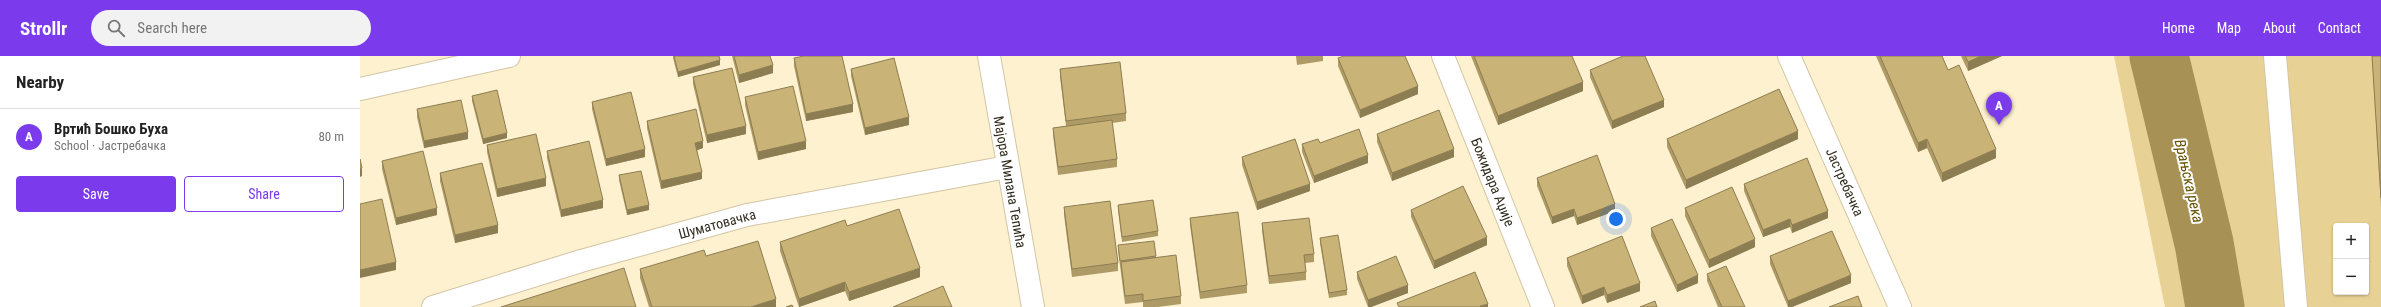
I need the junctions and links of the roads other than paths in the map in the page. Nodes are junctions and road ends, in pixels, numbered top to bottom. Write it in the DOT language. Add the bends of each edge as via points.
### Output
graph roads {
  1 [pos="509,56"];
  2 [pos="989,56"];
  3 [pos="1443,56"];
  4 [pos="1789,56"];
  5 [pos="2275,56"];
  6 [pos="360,89"];
  7 [pos="1007,167"];
  8 [pos="433,307"];
  9 [pos="1033,307"];
  10 [pos="1543,307"];
  11 [pos="1900,307"];
  12 [pos="2296,307"];
  1 -- 6 [label="street"];
  2 -- 7 [label="street, Мајора Милана Тепића"];
  3 -- 10 [label="street, Божидара Аџије"];
  4 -- 11 [label="street, Јастребачка"];
  5 -- 12 [label="street"];
  7 -- 8 [label="street, Шуматовачка" via="748,215 581,261"];
  7 -- 9 [label="street, Мајора Милана Тепића"];
}
